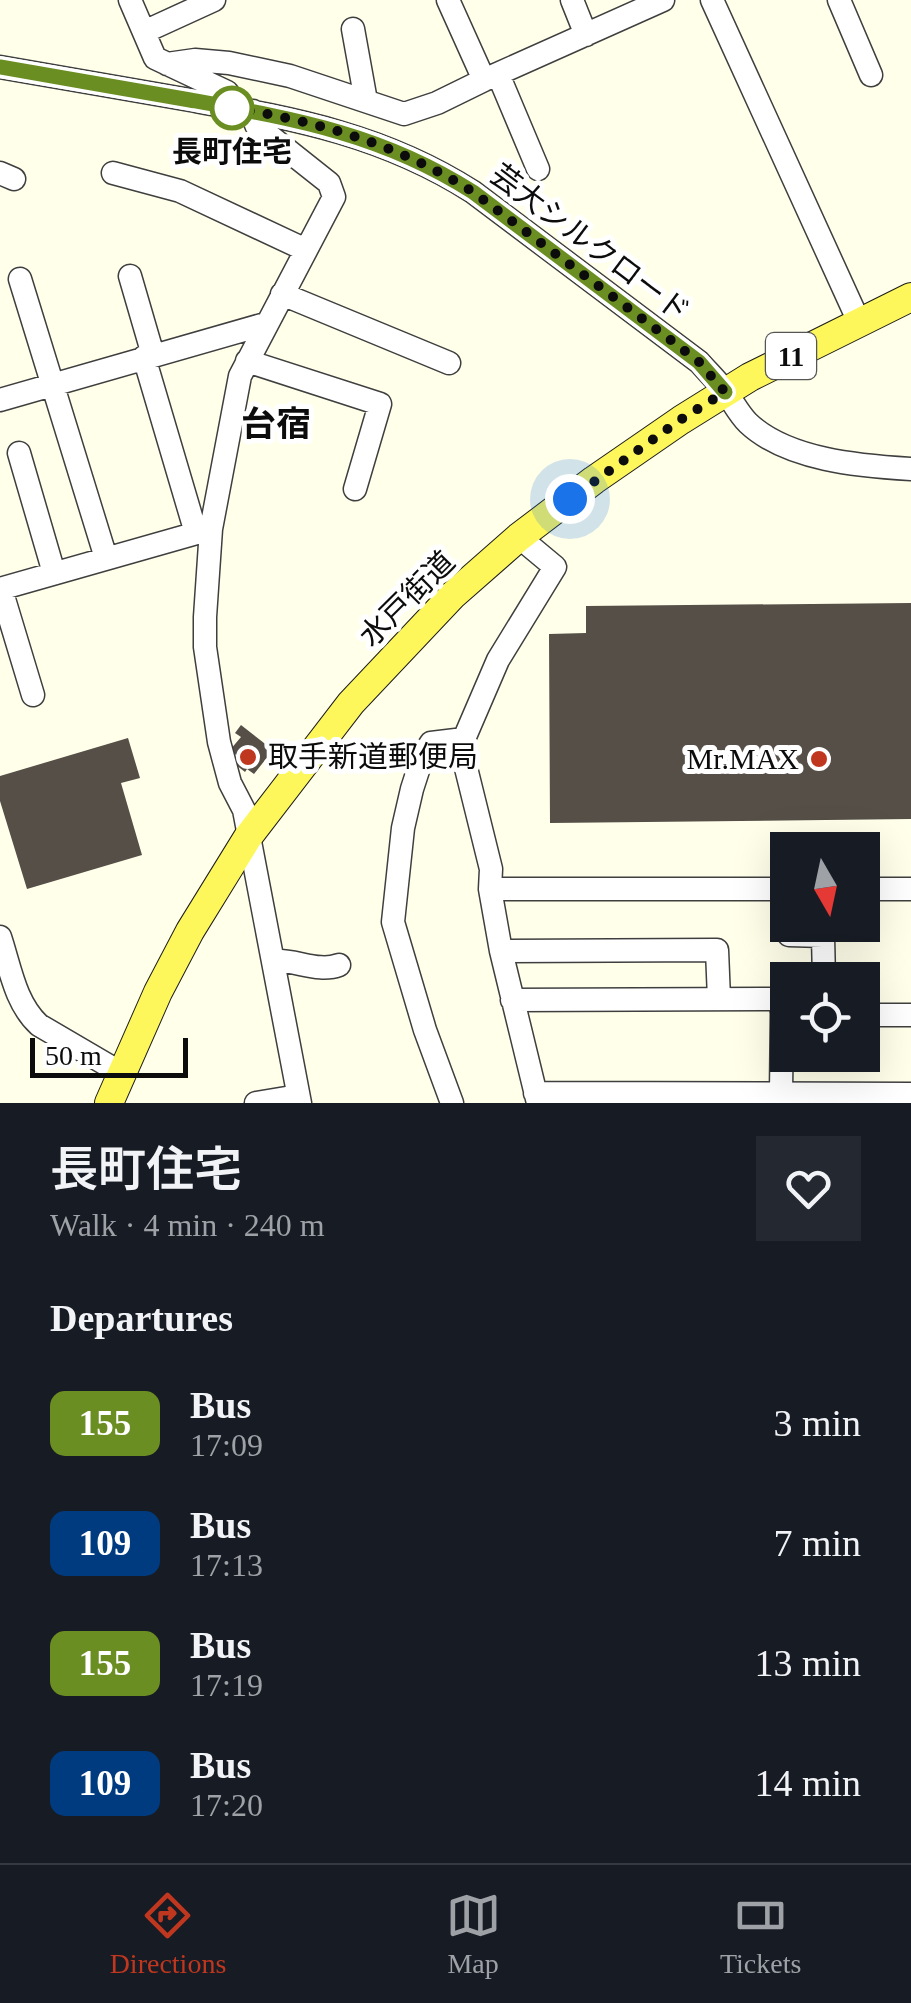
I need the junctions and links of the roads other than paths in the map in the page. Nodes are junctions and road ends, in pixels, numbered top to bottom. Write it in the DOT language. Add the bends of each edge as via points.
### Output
graph roads {
  1 [pos="130,0"];
  2 [pos="214,0"];
  3 [pos="448,0"];
  4 [pos="572,0"];
  5 [pos="664,0"];
  6 [pos="712,0"];
  7 [pos="839,0"];
  8 [pos="186,6"];
  9 [pos="353,29"];
  10 [pos="144,32"];
  11 [pos="586,35"];
  12 [pos="166,64"];
  13 [pos="0,67"];
  14 [pos="871,75"];
  15 [pos="491,77"];
  16 [pos="366,100"];
  17 [pos="246,110"];
  18 [pos="538,169"];
  19 [pos="113,173"];
  20 [pos="306,250"];
  21 [pos="130,276"];
  22 [pos="20,280"];
  23 [pos="282,294"];
  24 [pos="911,298"];
  25 [pos="858,322"];
  26 [pos="266,324"];
  27 [pos="148,356"];
  28 [pos="247,361"];
  29 [pos="449,363"];
  30 [pos="51,385"];
  31 [pos="725,392"];
  32 [pos="0,400"];
  33 [pos="20,453"];
  34 [pos="911,469"];
  35 [pos="355,488"];
  36 [pos="203,531"];
  37 [pos="520,537"];
  38 [pos="106,558"];
  39 [pos="54,573"];
  40 [pos="0,589"];
  41 [pos="33,695"];
  42 [pos="464,739"];
  43 [pos="248,837"];
  44 [pos="770,889"];
  45 [pos="880,889"];
  46 [pos="911,889"];
  47 [pos="490,890"];
  48 [pos="0,937"];
  49 [pos="500,951"];
  50 [pos="273,961"];
  51 [pos="339,965"];
  52 [pos="719,999"];
  53 [pos="770,999"];
  54 [pos="512,1000"];
  55 [pos="880,1015"];
  56 [pos="911,1015"];
  57 [pos="782,1072"];
  58 [pos="121,1073"];
  59 [pos="781,1093"];
  60 [pos="911,1094"];
  61 [pos="536,1098"];
  62 [pos="743,1098"];
  63 [pos="299,1100"];
  64 [pos="108,1103"];
  65 [pos="256,1103"];
  66 [pos="452,1103"];
  1 -- 10 [label="street"];
  2 -- 8 [label="street"];
  3 -- 15 [label="street"];
  4 -- 11 [label="street"];
  5 -- 11 [label="street"];
  6 -- 25 [label="street"];
  7 -- 14 [label="street"];
  8 -- 10 [label="street"];
  9 -- 16 [label="street"];
  10 -- 12 [label="street" via="155,58"];
  11 -- 15 [label="street"];
  12 -- 16 [label="street" via="229,63"];
  12 -- 17 [label="street" via="227,92"];
  13 -- 17 [label="street, 芸大シルクロード"];
  15 -- 16 [label="street" via="404,114"];
  15 -- 18 [label="street"];
  17 -- 20 [label="street" via="329,183 334,197"];
  17 -- 31 [label="street, 芸大シルクロード" via="368,140 443,173 672,341"];
  19 -- 20 [label="street" via="180,191"];
  20 -- 23 [label="street"];
  21 -- 27 [label="street"];
  22 -- 30 [label="street"];
  23 -- 26 [label="street"];
  23 -- 29 [label="street"];
  24 -- 25 [label="main road, 水戸街道 / 11"];
  25 -- 31 [label="main road, 水戸街道 / 11"];
  26 -- 27 [label="street"];
  26 -- 28 [label="street"];
  27 -- 30 [label="street"];
  27 -- 36 [label="street"];
  28 -- 35 [label="street" via="380,404"];
  28 -- 36 [label="street"];
  30 -- 32 [label="street"];
  30 -- 38 [label="street"];
  31 -- 34 [label="street, 芸大シルクロード" via="744,420 781,444 863,466"];
  31 -- 37 [label="main road, 水戸街道 / 11"];
  33 -- 39 [label="street"];
  36 -- 38 [label="street"];
  36 -- 43 [label="street" via="207,662 219,742"];
  37 -- 42 [label="street" via="555,567 498,660"];
  37 -- 43 [label="main road, 水戸街道 / 11" via="351,703"];
  38 -- 39 [label="street"];
  39 -- 40 [label="street"];
  40 -- 41 [label="street"];
  42 -- 47 [label="street"];
  42 -- 66 [label="street" via="431,743 424,755 403,828 393,922"];
  43 -- 50 [label="street"];
  43 -- 58 [label="main road, 水戸街道 / 11" via="190,931"];
  44 -- 47 [label="street"];
  45 -- 46 [label="street"];
  47 -- 49 [label="street"];
  48 -- 58 [label="street" via="29,1016"];
  49 -- 52 [label="street" via="717,950"];
  49 -- 54 [label="street"];
  50 -- 51 [label="street"];
  50 -- 63 [label="street"];
  52 -- 53 [label="street"];
  52 -- 54 [label="street"];
  54 -- 61 [label="street"];
  55 -- 56 [label="street"];
  57 -- 59 [label="street"];
  58 -- 64 [label="main road, 水戸街道 / 11"];
  59 -- 60 [label="street"];
  59 -- 62 [label="street"];
  61 -- 62 [label="street"];
  63 -- 65 [label="street"];
}
